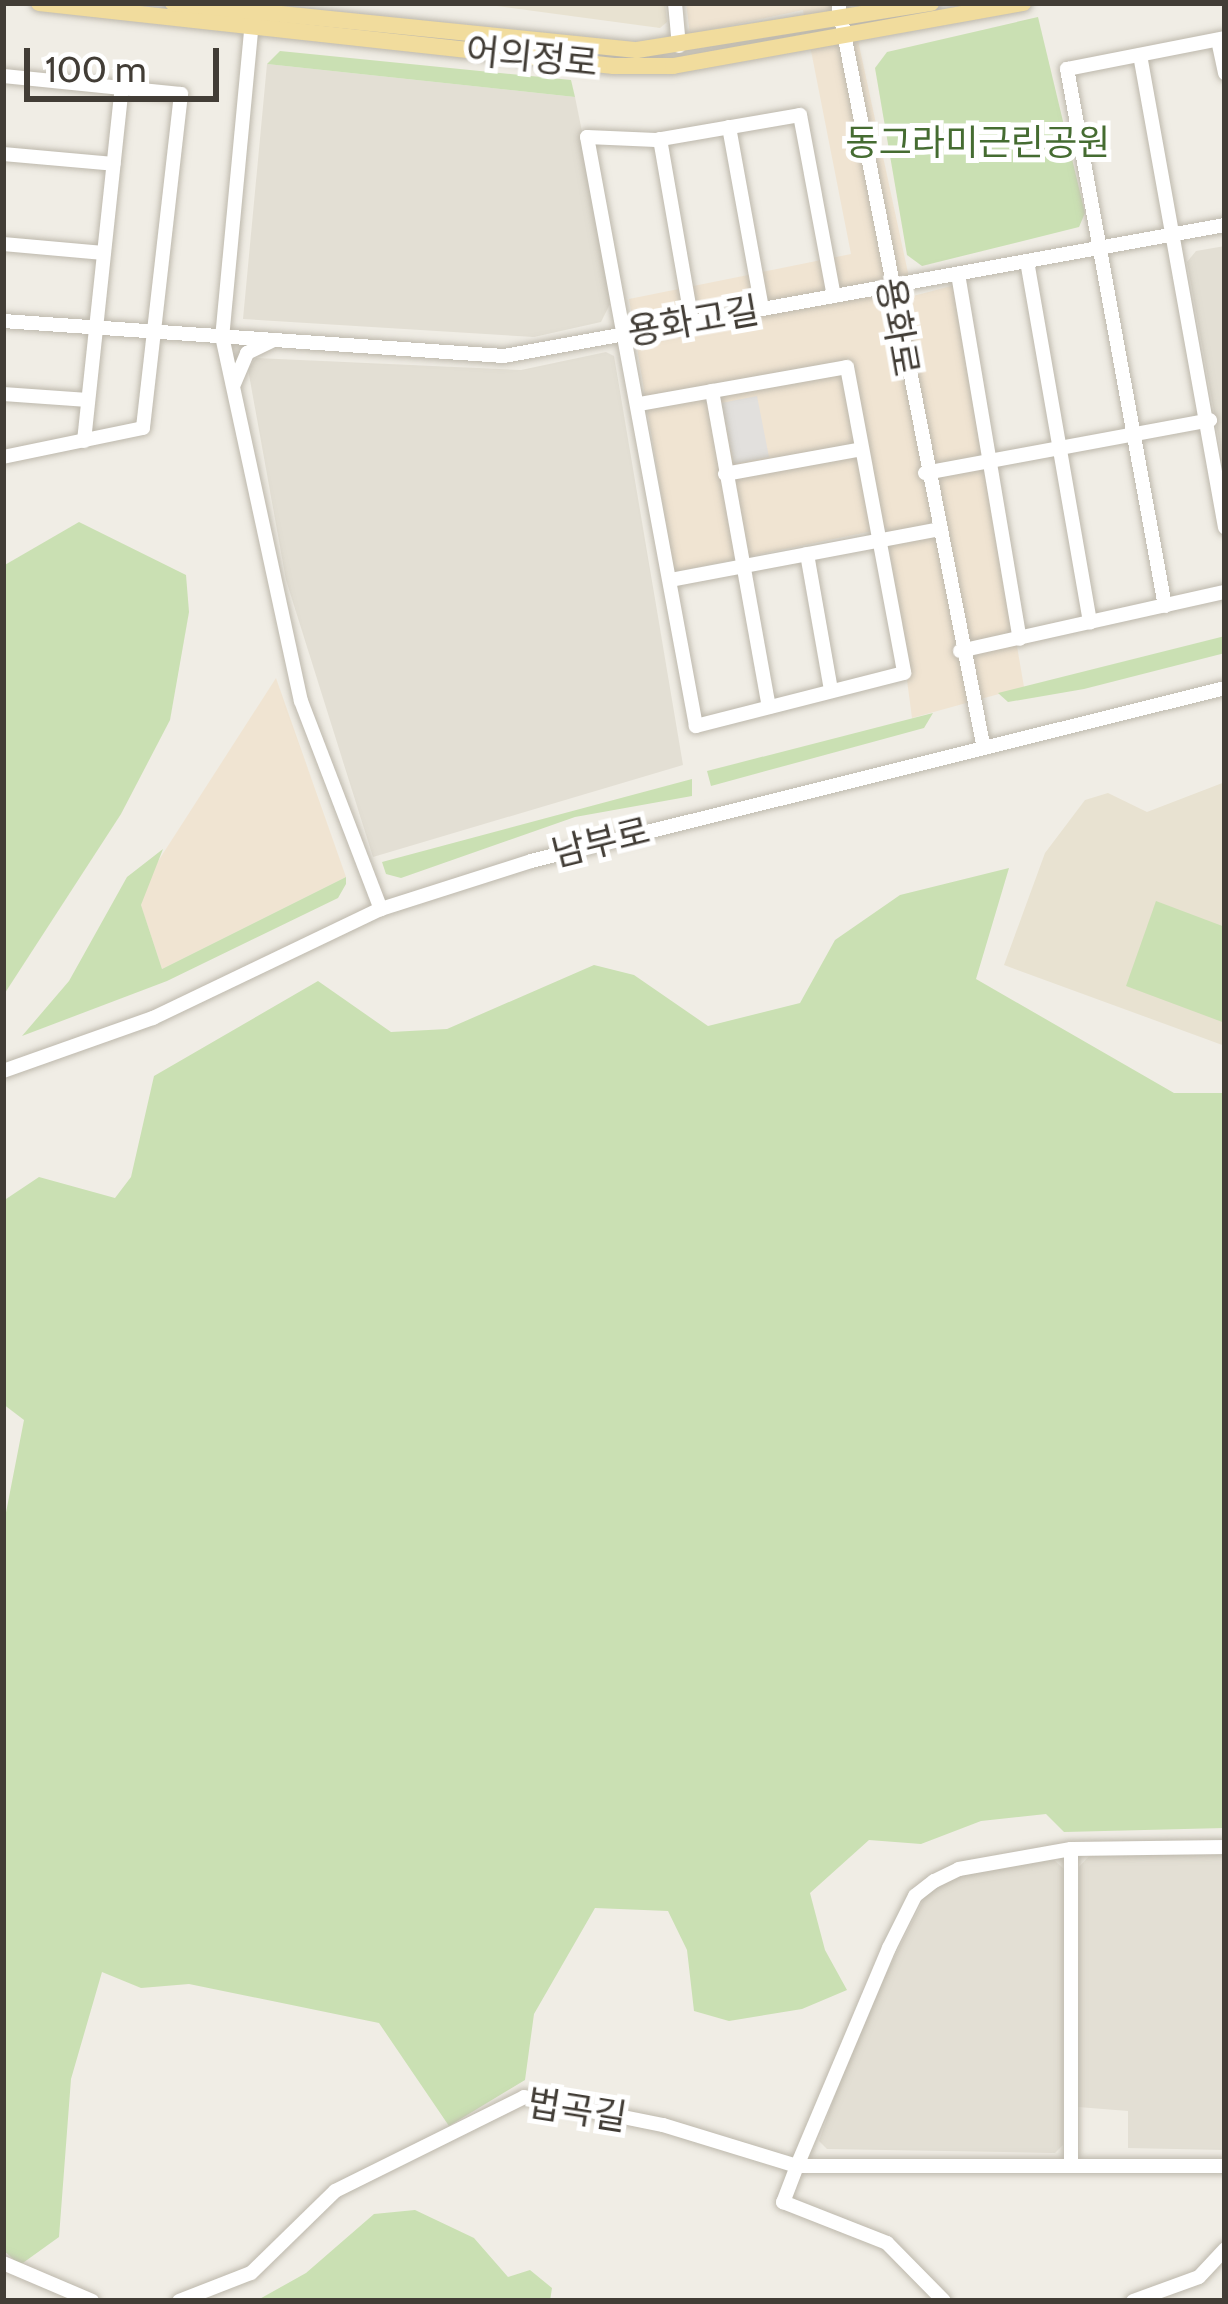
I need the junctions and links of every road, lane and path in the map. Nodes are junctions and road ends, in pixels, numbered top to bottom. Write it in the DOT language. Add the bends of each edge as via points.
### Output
graph roads {
  1 [pos="40,3"];
  2 [pos="173,3"];
  3 [pos="675,3"];
  4 [pos="931,3"];
  5 [pos="1023,3"];
  6 [pos="253,14"];
  7 [pos="841,20"];
  8 [pos="1221,39"];
  9 [pos="679,46"];
  10 [pos="1140,55"];
  11 [pos="1225,73"];
  12 [pos="3,76"];
  13 [pos="122,88"];
  14 [pos="729,127"];
  15 [pos="660,139"];
  16 [pos="3,154"];
  17 [pos="114,164"];
  18 [pos="1225,225"];
  19 [pos="1174,234"];
  20 [pos="3,244"];
  21 [pos="1100,247"];
  22 [pos="104,253"];
  23 [pos="1027,260"];
  24 [pos="958,274"];
  25 [pos="890,286"];
  26 [pos="834,296"];
  27 [pos="763,309"];
  28 [pos="3,321"];
  29 [pos="692,322"];
  30 [pos="96,327"];
  31 [pos="157,332"];
  32 [pos="625,334"];
  33 [pos="222,336"];
  34 [pos="276,340"];
  35 [pos="233,388"];
  36 [pos="712,391"];
  37 [pos="3,394"];
  38 [pos="88,400"];
  39 [pos="640,404"];
  40 [pos="1210,420"];
  41 [pos="1136,433"];
  42 [pos="84,441"];
  43 [pos="1061,447"];
  44 [pos="862,449"];
  45 [pos="3,457"];
  46 [pos="991,460"];
  47 [pos="925,473"];
  48 [pos="725,474"];
  49 [pos="1225,527"];
  50 [pos="935,530"];
  51 [pos="878,539"];
  52 [pos="807,554"];
  53 [pos="742,566"];
  54 [pos="670,580"];
  55 [pos="1225,592"];
  56 [pos="1166,605"];
  57 [pos="1090,623"];
  58 [pos="1020,639"];
  59 [pos="960,651"];
  60 [pos="1225,688"];
  61 [pos="831,690"];
  62 [pos="769,707"];
  63 [pos="983,744"];
  64 [pos="381,909"];
  65 [pos="3,1071"];
  66 [pos="1225,1847"];
  67 [pos="1072,1849"];
  68 [pos="796,2166"];
  69 [pos="1071,2166"];
  70 [pos="1225,2166"];
  71 [pos="1225,2249"];
  72 [pos="3,2264"];
  73 [pos="939,2300"];
  74 [pos="92,2301"];
  75 [pos="178,2301"];
  76 [pos="1133,2301"];
  1 -- 6 [label="main road, 어의정로"];
  2 -- 6 [label="main road, 어의정로"];
  3 -- 9 [label="street"];
  4 -- 7 [label="main road, 어의정로"];
  5 -- 7 [label="main road, 어의정로"];
  6 -- 7 [label="main road, 어의정로" via="614,66 673,66"];
  6 -- 9 [label="main road, 어의정로" via="637,50"];
  6 -- 33 [label="street"];
  7 -- 9 [label="main road, 어의정로"];
  7 -- 25 [label="street, 용화로"];
  8 -- 10 [label="street"];
  8 -- 11 [label="street"];
  10 -- 19 [label="street"];
  10 -- 21 [label="street" via="1066,69"];
  12 -- 13 [label="street"];
  13 -- 17 [label="street"];
  13 -- 31 [label="street" via="181,94"];
  14 -- 15 [label="street"];
  14 -- 26 [label="street" via="800,115"];
  14 -- 27 [label="street"];
  15 -- 29 [label="street"];
  15 -- 32 [label="street" via="587,137"];
  16 -- 17 [label="street"];
  17 -- 22 [label="street"];
  18 -- 19 [label="street, 용화고길"];
  19 -- 21 [label="street, 용화고길"];
  19 -- 40 [label="street"];
  20 -- 22 [label="street"];
  21 -- 23 [label="street, 용화고길"];
  21 -- 41 [label="street"];
  22 -- 30 [label="street"];
  23 -- 24 [label="street, 용화고길"];
  23 -- 43 [label="street"];
  24 -- 25 [label="street, 용화고길"];
  24 -- 46 [label="street"];
  25 -- 26 [label="street, 용화고길"];
  25 -- 47 [label="street, 용화로"];
  26 -- 27 [label="street, 용화고길"];
  27 -- 29 [label="street, 용화고길"];
  28 -- 30 [label="street, 용화고길"];
  29 -- 32 [label="street, 용화고길"];
  30 -- 31 [label="street, 용화고길"];
  30 -- 38 [label="street"];
  31 -- 33 [label="street, 용화고길"];
  31 -- 42 [label="street" via="143,428"];
  32 -- 34 [label="street, 용화고길" via="504,356"];
  32 -- 39 [label="street"];
  33 -- 34 [label="street, 용화고길"];
  33 -- 35 [label="street"];
  34 -- 35 [label="street" via="247,353"];
  35 -- 64 [label="street" via="301,701"];
  36 -- 39 [label="street"];
  36 -- 44 [label="street" via="847,367"];
  36 -- 48 [label="street"];
  37 -- 38 [label="street"];
  38 -- 42 [label="street"];
  39 -- 54 [label="street"];
  40 -- 41 [label="street"];
  40 -- 49 [label="street"];
  41 -- 43 [label="street"];
  41 -- 56 [label="street"];
  42 -- 45 [label="street"];
  43 -- 46 [label="street"];
  43 -- 57 [label="street"];
  44 -- 48 [label="street"];
  44 -- 51 [label="street"];
  46 -- 47 [label="street"];
  46 -- 58 [label="street"];
  47 -- 50 [label="street, 용화로"];
  48 -- 53 [label="street"];
  50 -- 51 [label="street"];
  50 -- 59 [label="street, 용화로"];
  51 -- 52 [label="street"];
  51 -- 61 [label="street" via="904,673"];
  52 -- 53 [label="street"];
  52 -- 61 [label="street"];
  53 -- 54 [label="street"];
  53 -- 62 [label="street"];
  54 -- 62 [label="street" via="696,726"];
  55 -- 56 [label="street"];
  56 -- 57 [label="street"];
  57 -- 58 [label="street"];
  58 -- 59 [label="street"];
  59 -- 63 [label="street, 용화로"];
  60 -- 63 [label="street, 남부로"];
  61 -- 62 [label="street"];
  63 -- 64 [label="street, 남부로" via="531,860"];
  64 -- 65 [label="street, 남부로" via="154,1018"];
  66 -- 67 [label="street"];
  67 -- 68 [label="street" via="959,1869 915,1896"];
  67 -- 69 [label="street"];
  68 -- 69 [label="street, 법곡길"];
  68 -- 73 [label="street" via="783,2202 887,2242"];
  68 -- 75 [label="street, 법곡길" via="663,2125 524,2096 334,2191 251,2273"];
  69 -- 70 [label="street, 법곡길"];
  71 -- 76 [label="street" via="1199,2278"];
  72 -- 74 [label="street"];
}
